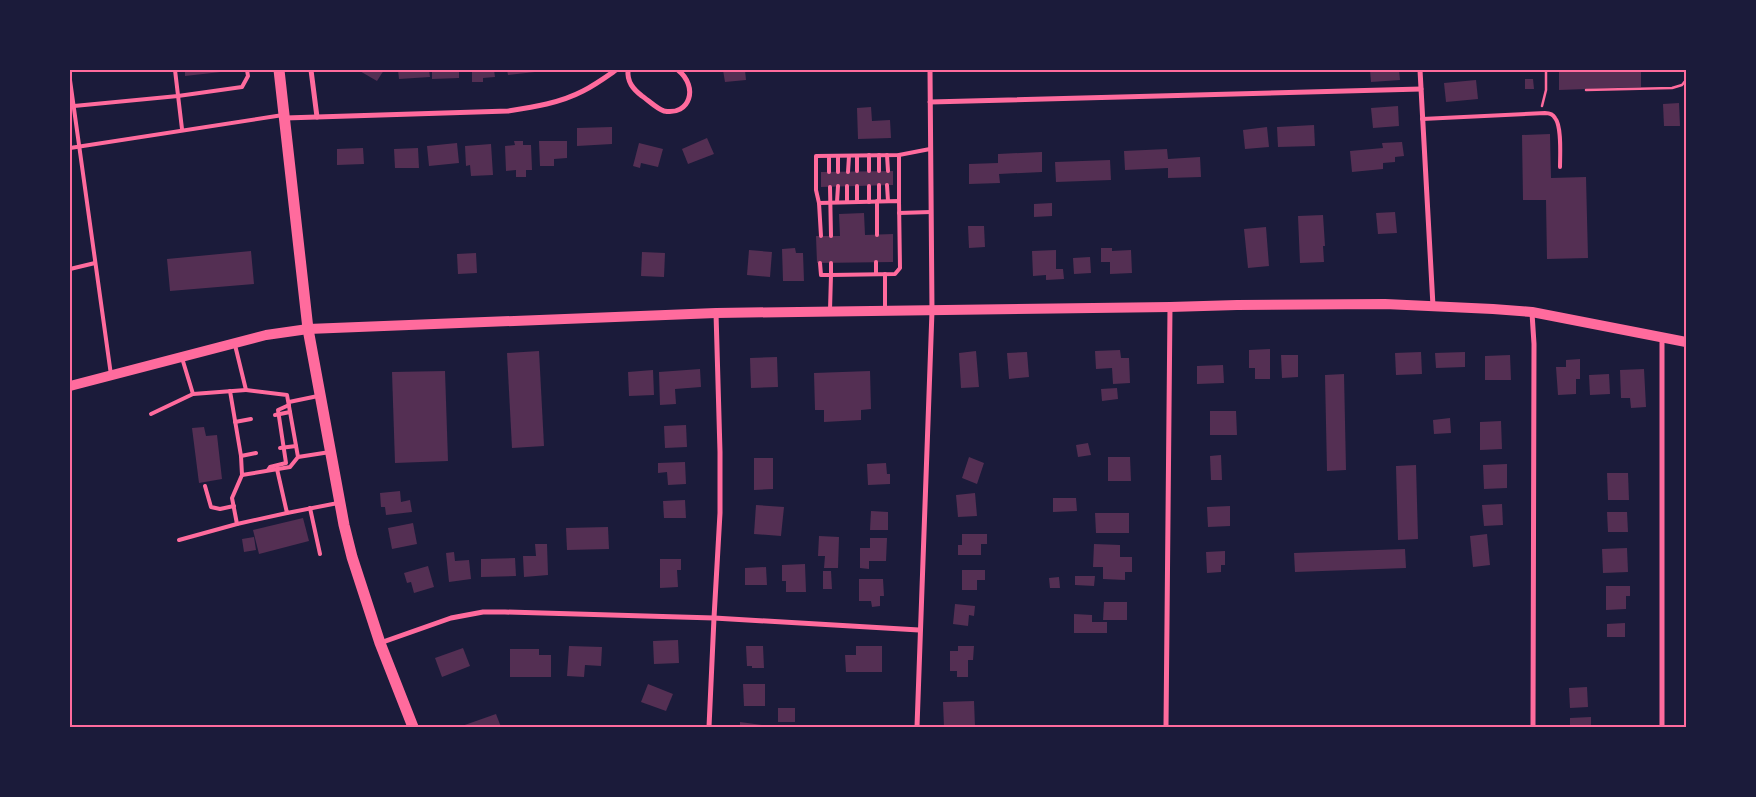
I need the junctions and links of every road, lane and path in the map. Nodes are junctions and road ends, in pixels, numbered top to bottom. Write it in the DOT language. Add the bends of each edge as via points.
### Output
graph roads {
  1 [pos="175,70"];
  2 [pos="247,70"];
  3 [pos="279,70"];
  4 [pos="311,70"];
  5 [pos="616,70"];
  6 [pos="628,70"];
  7 [pos="678,70"];
  8 [pos="930,70"];
  9 [pos="1420,70"];
  10 [pos="1546,70"];
  11 [pos="70,80"];
  12 [pos="1686,80"];
  13 [pos="1421,89"];
  14 [pos="1586,90"];
  15 [pos="178,96"];
  16 [pos="930,102"];
  17 [pos="74,106"];
  18 [pos="1542,106"];
  19 [pos="284,116"];
  20 [pos="317,117"];
  21 [pos="1422,119"];
  22 [pos="182,129"];
  23 [pos="79,146"];
  24 [pos="70,148"];
  25 [pos="930,149"];
  26 [pos="869,155"];
  27 [pos="879,155"];
  28 [pos="887,155"];
  29 [pos="899,155"];
  30 [pos="829,156"];
  31 [pos="838,156"];
  32 [pos="849,156"];
  33 [pos="857,156"];
  34 [pos="1560,167"];
  35 [pos="869,171"];
  36 [pos="879,171"];
  37 [pos="888,171"];
  38 [pos="829,172"];
  39 [pos="838,172"];
  40 [pos="848,172"];
  41 [pos="857,172"];
  42 [pos="879,185"];
  43 [pos="888,185"];
  44 [pos="838,186"];
  45 [pos="847,186"];
  46 [pos="857,186"];
  47 [pos="869,186"];
  48 [pos="830,187"];
  49 [pos="878,201"];
  50 [pos="888,201"];
  51 [pos="899,201"];
  52 [pos="838,202"];
  53 [pos="847,202"];
  54 [pos="857,202"];
  55 [pos="869,202"];
  56 [pos="820,203"];
  57 [pos="830,203"];
  58 [pos="930,212"];
  59 [pos="899,213"];
  60 [pos="877,235"];
  61 [pos="820,236"];
  62 [pos="831,236"];
  63 [pos="876,262"];
  64 [pos="95,263"];
  65 [pos="820,263"];
  66 [pos="831,263"];
  67 [pos="70,269"];
  68 [pos="831,274"];
  69 [pos="876,274"];
  70 [pos="885,274"];
  71 [pos="1432,306"];
  72 [pos="1170,307"];
  73 [pos="932,311"];
  74 [pos="830,312"];
  75 [pos="885,312"];
  76 [pos="1532,312"];
  77 [pos="716,313"];
  78 [pos="308,329"];
  79 [pos="1662,337"];
  80 [pos="1686,342"];
  81 [pos="235,343"];
  82 [pos="182,357"];
  83 [pos="111,375"];
  84 [pos="70,386"];
  85 [pos="246,390"];
  86 [pos="230,391"];
  87 [pos="193,394"];
  88 [pos="320,396"];
  89 [pos="289,404"];
  90 [pos="290,412"];
  91 [pos="151,414"];
  92 [pos="277,415"];
  93 [pos="251,419"];
  94 [pos="235,422"];
  95 [pos="296,446"];
  96 [pos="282,448"];
  97 [pos="330,452"];
  98 [pos="256,453"];
  99 [pos="241,456"];
  100 [pos="298,457"];
  101 [pos="277,469"];
  102 [pos="268,470"];
  103 [pos="242,474"];
  104 [pos="205,486"];
  105 [pos="340,502"];
  106 [pos="234,506"];
  107 [pos="310,508"];
  108 [pos="286,513"];
  109 [pos="237,524"];
  110 [pos="179,540"];
  111 [pos="320,554"];
  112 [pos="714,618"];
  113 [pos="919,630"];
  114 [pos="380,643"];
  115 [pos="413,727"];
  116 [pos="710,727"];
  117 [pos="917,727"];
  118 [pos="1166,727"];
  119 [pos="1533,727"];
  120 [pos="1662,727"];
  1 -- 15 [label="lane"];
  2 -- 15 [label="lane" via="248,76 242,87"];
  3 -- 19 [label="main road"];
  4 -- 20 [label="street"];
  5 -- 20 [label="street" via="584,91 530,108"];
  6 -- 7 [label="street" via="633,89 662,111 672,111 684,105 690,94 687,78"];
  8 -- 16 [label="street"];
  9 -- 13 [label="street"];
  10 -- 18 [label="path"];
  11 -- 17 [label="lane"];
  12 -- 14 [label="path" via="1672,88"];
  13 -- 16 [label="street"];
  13 -- 21 [label="street"];
  15 -- 17 [label="lane"];
  15 -- 22 [label="lane"];
  16 -- 25 [label="street"];
  17 -- 23 [label="lane"];
  19 -- 20 [label="street"];
  19 -- 22 [label="lane"];
  19 -- 78 [label="main road"];
  21 -- 34 [label="lane" via="1551,114 1558,123"];
  21 -- 71 [label="street"];
  22 -- 23 [label="lane"];
  23 -- 24 [label="lane"];
  23 -- 64 [label="lane"];
  25 -- 29 [label="lane"];
  25 -- 58 [label="street"];
  26 -- 27 [label="lane"];
  26 -- 33 [label="lane"];
  26 -- 35 [label="lane"];
  27 -- 28 [label="lane"];
  27 -- 36 [label="lane"];
  28 -- 29 [label="lane"];
  28 -- 37 [label="lane"];
  29 -- 51 [label="lane"];
  30 -- 31 [label="lane"];
  30 -- 38 [label="lane"];
  30 -- 56 [label="lane" via="816,156 816,190"];
  31 -- 32 [label="lane"];
  31 -- 39 [label="lane"];
  32 -- 33 [label="lane"];
  32 -- 40 [label="lane"];
  33 -- 41 [label="lane"];
  42 -- 49 [label="lane"];
  43 -- 50 [label="lane"];
  44 -- 52 [label="lane"];
  45 -- 53 [label="lane"];
  46 -- 54 [label="lane"];
  47 -- 55 [label="lane"];
  48 -- 57 [label="lane"];
  49 -- 50 [label="lane"];
  49 -- 55 [label="lane"];
  49 -- 60 [label="lane"];
  50 -- 51 [label="lane"];
  51 -- 59 [label="lane"];
  52 -- 53 [label="lane"];
  52 -- 57 [label="lane"];
  53 -- 54 [label="lane"];
  54 -- 55 [label="lane"];
  56 -- 57 [label="lane"];
  56 -- 61 [label="lane"];
  57 -- 62 [label="lane"];
  58 -- 59 [label="lane"];
  58 -- 73 [label="street"];
  59 -- 70 [label="lane" via="900,268 895,274"];
  63 -- 69 [label="lane"];
  64 -- 67 [label="lane"];
  64 -- 83 [label="lane"];
  65 -- 68 [label="lane" via="820,275"];
  66 -- 68 [label="lane"];
  68 -- 69 [label="lane"];
  68 -- 74 [label="lane"];
  69 -- 70 [label="lane"];
  70 -- 75 [label="lane"];
  71 -- 72 [label="main road"];
  71 -- 76 [label="main road"];
  72 -- 73 [label="main road"];
  72 -- 118 [label="street"];
  73 -- 75 [label="main road"];
  73 -- 113 [label="street"];
  74 -- 75 [label="main road"];
  74 -- 77 [label="main road"];
  76 -- 79 [label="main road"];
  76 -- 119 [label="street"];
  77 -- 78 [label="main road"];
  77 -- 112 [label="street" via="720,513"];
  78 -- 81 [label="main road"];
  78 -- 88 [label="main road"];
  79 -- 80 [label="main road"];
  79 -- 120 [label="street"];
  81 -- 82 [label="main road"];
  81 -- 85 [label="lane"];
  82 -- 83 [label="main road"];
  82 -- 87 [label="lane"];
  83 -- 84 [label="main road"];
  85 -- 86 [label="lane"];
  85 -- 89 [label="lane" via="287,394"];
  86 -- 87 [label="lane"];
  86 -- 94 [label="lane"];
  87 -- 91 [label="lane"];
  88 -- 89 [label="lane"];
  88 -- 97 [label="main road"];
  89 -- 90 [label="lane"];
  89 -- 92 [label="lane" via="278,410"];
  90 -- 92 [label="lane"];
  90 -- 95 [label="lane"];
  92 -- 96 [label="lane"];
  93 -- 94 [label="lane"];
  94 -- 99 [label="lane"];
  95 -- 96 [label="lane"];
  95 -- 100 [label="lane"];
  96 -- 102 [label="lane" via="286,463"];
  97 -- 100 [label="lane"];
  97 -- 105 [label="main road"];
  98 -- 99 [label="lane"];
  99 -- 103 [label="lane"];
  100 -- 101 [label="lane" via="290,467"];
  101 -- 102 [label="lane"];
  101 -- 108 [label="lane"];
  102 -- 103 [label="lane"];
  103 -- 106 [label="lane" via="232,498"];
  104 -- 106 [label="lane" via="211,507"];
  105 -- 107 [label="lane"];
  105 -- 114 [label="main road" via="352,557"];
  106 -- 109 [label="lane"];
  107 -- 108 [label="lane"];
  107 -- 111 [label="lane"];
  108 -- 109 [label="lane"];
  109 -- 110 [label="lane"];
  112 -- 113 [label="street"];
  112 -- 114 [label="street" via="483,612 451,618"];
  112 -- 116 [label="street"];
  113 -- 117 [label="street"];
  114 -- 115 [label="main road"];
}
